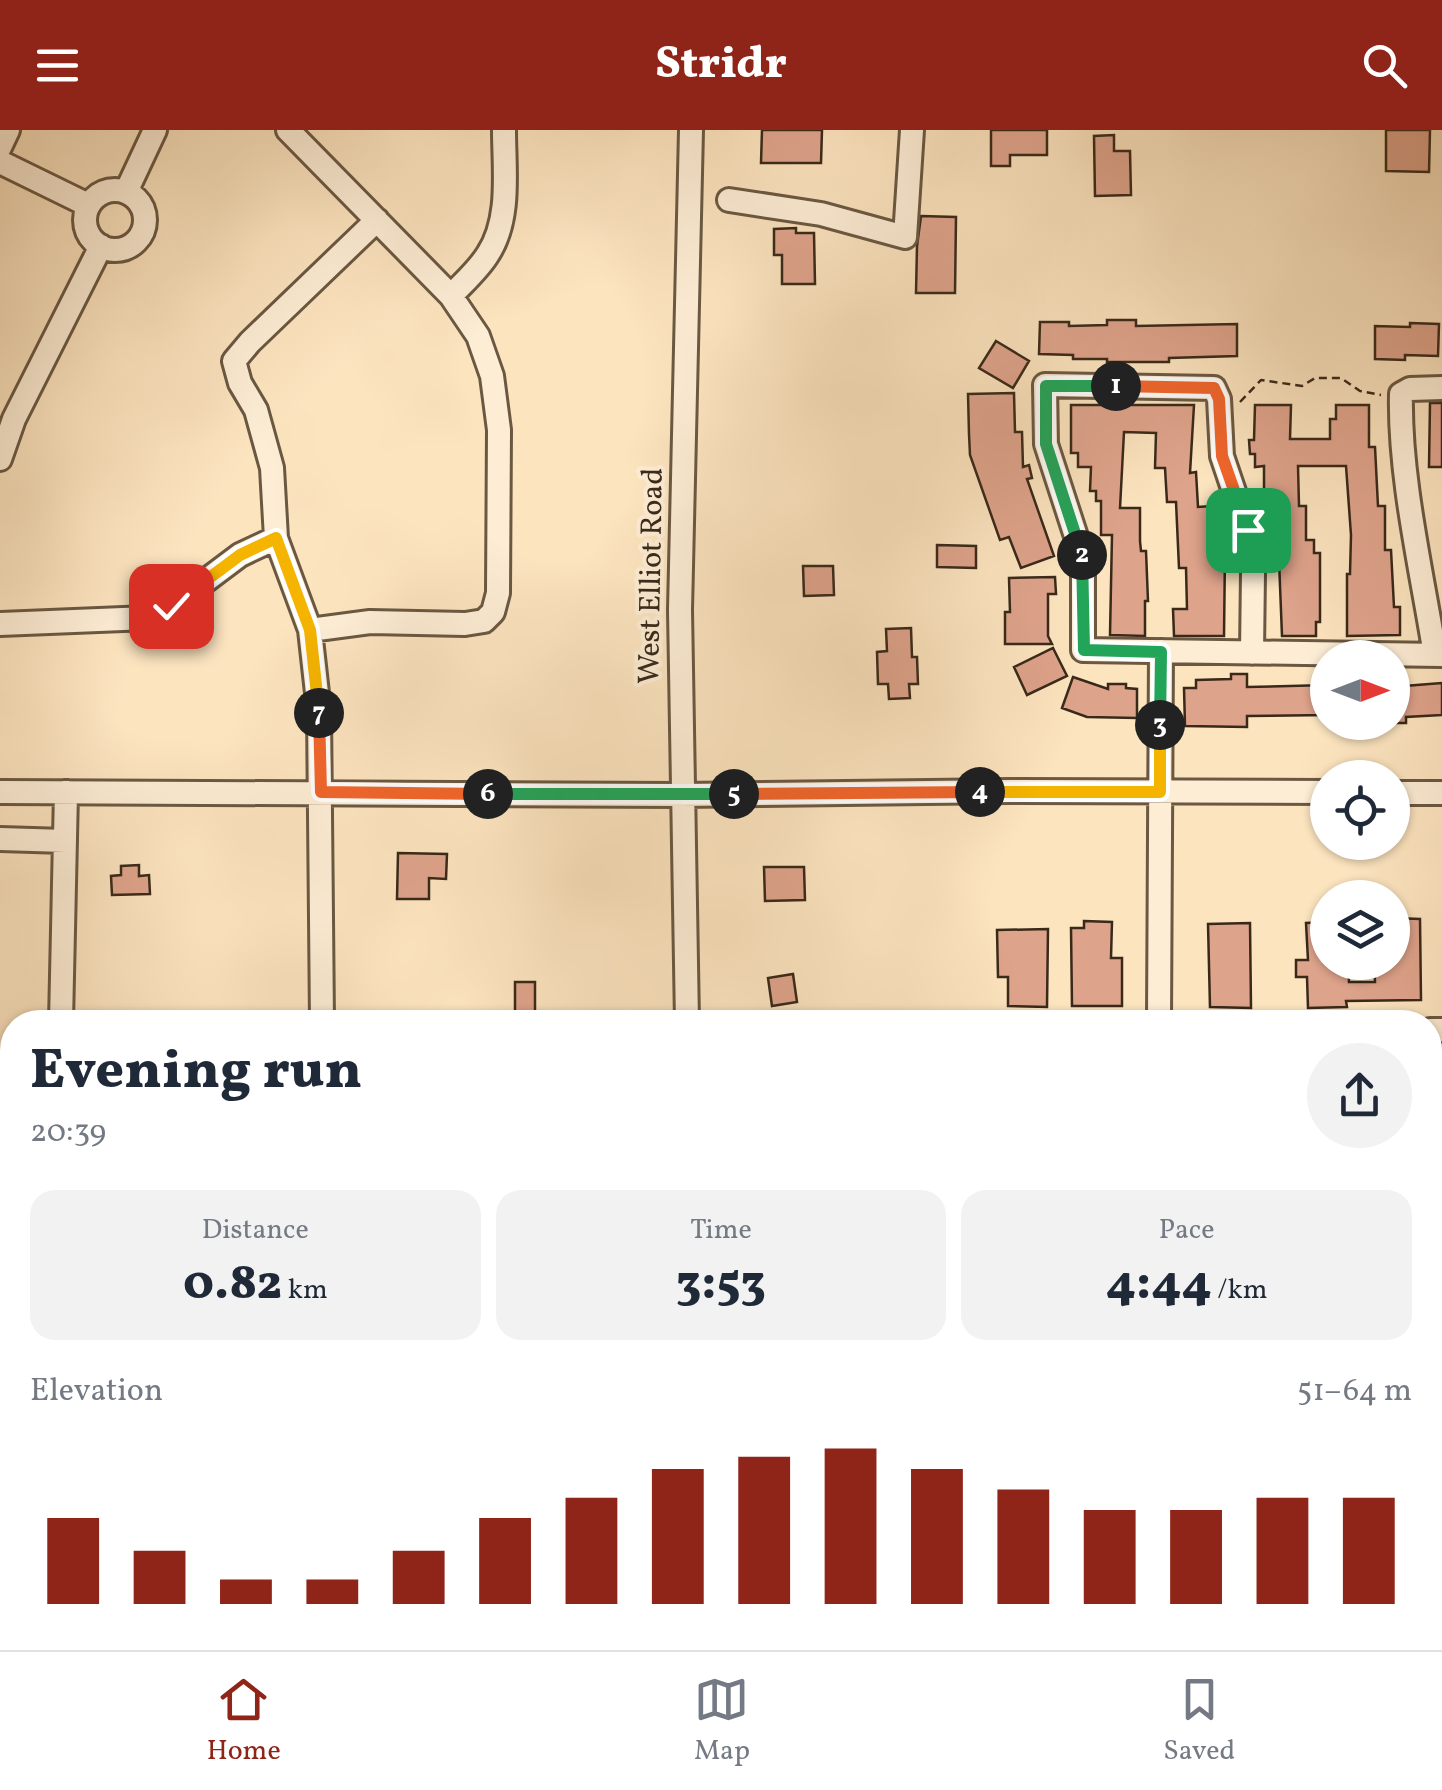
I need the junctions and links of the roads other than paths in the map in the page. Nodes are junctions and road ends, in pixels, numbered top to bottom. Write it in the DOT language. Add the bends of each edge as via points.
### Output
graph roads {
  1 [pos="8,130"];
  2 [pos="155,130"];
  3 [pos="288,130"];
  4 [pos="504,130"];
  5 [pos="691,130"];
  6 [pos="912,130"];
  7 [pos="0,147"];
  8 [pos="0,162"];
  9 [pos="126,192"];
  10 [pos="729,200"];
  11 [pos="88,206"];
  12 [pos="377,220"];
  13 [pos="102,246"];
  14 [pos="451,296"];
  15 [pos="1442,388"];
  16 [pos="0,459"];
  17 [pos="276,538"];
  18 [pos="0,624"];
  19 [pos="310,630"];
  20 [pos="1161,652"];
  21 [pos="1252,652"];
  22 [pos="1439,655"];
  23 [pos="0,792"];
  24 [pos="66,792"];
  25 [pos="321,792"];
  26 [pos="1160,792"];
  27 [pos="1310,792"];
  28 [pos="1410,793"];
  29 [pos="1442,793"];
  30 [pos="681,795"];
  31 [pos="0,839"];
  32 [pos="65,841"];
  33 [pos="61,1010"];
  34 [pos="322,1010"];
  35 [pos="687,1010"];
  36 [pos="1159,1010"];
  37 [pos="1017,1650"];
  38 [pos="1258,1650"];
  1 -- 7 [label="street"];
  2 -- 9 [label="street"];
  3 -- 12 [label="street"];
  4 -- 14 [label="street" via="500,231 488,256"];
  5 -- 30 [label="street, West Elliot Road"];
  6 -- 10 [label="street" via="905,237 820,214"];
  8 -- 11 [label="street"];
  9 -- 11 [label="street" via="107,191"];
  9 -- 13 [label="street" via="144,215 141,234 126,247"];
  11 -- 13 [label="street" via="86,229"];
  12 -- 14 [label="street"];
  12 -- 17 [label="street" via="234,362 272,468"];
  13 -- 16 [label="street"];
  14 -- 19 [label="street" via="478,336 492,376 499,430 493,612 465,624 370,622"];
  15 -- 22 [label="street" via="1410,389 1401,398 1400,442"];
  17 -- 18 [label="street" via="148,618"];
  17 -- 19 [label="street"];
  19 -- 25 [label="street"];
  20 -- 21 [label="street"];
  20 -- 21 [label="street" via="1084,650 1083,558 1046,444 1046,386 1217,399 1222,456 1248,530"];
  20 -- 26 [label="street"];
  21 -- 22 [label="street"];
  23 -- 24 [label="street"];
  24 -- 25 [label="street"];
  24 -- 32 [label="street"];
  25 -- 30 [label="street"];
  25 -- 34 [label="street"];
  26 -- 27 [label="street"];
  26 -- 30 [label="street"];
  26 -- 36 [label="street"];
  28 -- 29 [label="street"];
  30 -- 35 [label="street, West Elliot Road"];
  31 -- 32 [label="street"];
  32 -- 33 [label="street"];
  37 -- 38 [label="street"];
}
